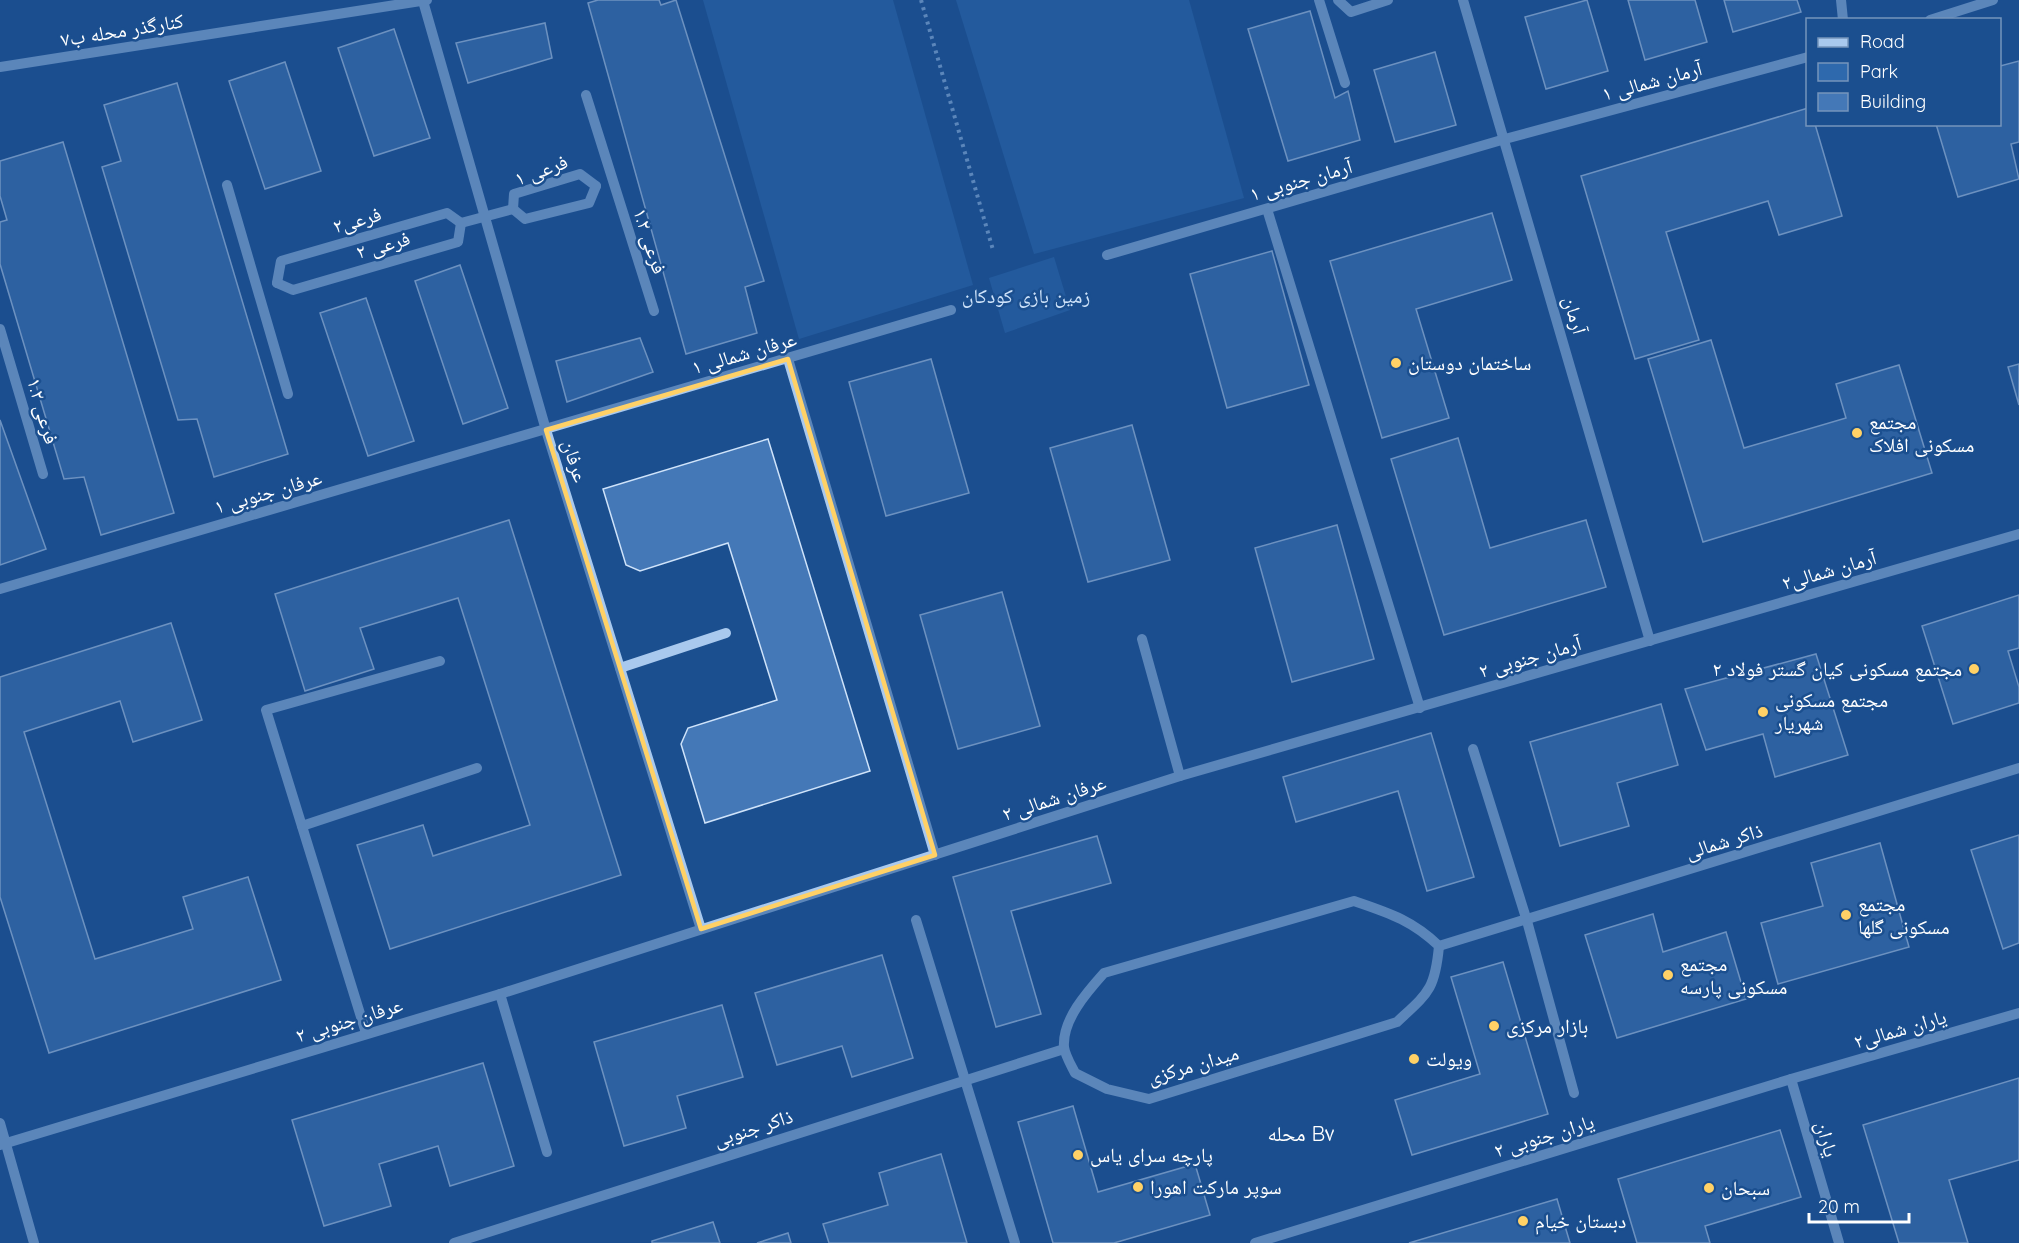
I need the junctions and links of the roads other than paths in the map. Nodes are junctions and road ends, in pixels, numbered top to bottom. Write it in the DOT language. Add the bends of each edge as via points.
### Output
graph roads {
  1 [pos="425,0"];
  2 [pos="1338,0"];
  3 [pos="1388,0"];
  4 [pos="1463,0"];
  5 [pos="1840,0"];
  6 [pos="1993,0"];
  7 [pos="1976,2"];
  8 [pos="1320,3"];
  9 [pos="1843,18"];
  10 [pos="1935,18"];
  11 [pos="1806,58"];
  12 [pos="0,67"];
  13 [pos="1345,83"];
  14 [pos="586,95"];
  15 [pos="1505,139"];
  16 [pos="612,181"];
  17 [pos="227,185"];
  18 [pos="596,186"];
  19 [pos="513,209"];
  20 [pos="1267,209"];
  21 [pos="485,216"];
  22 [pos="461,223"];
  23 [pos="1107,255"];
  24 [pos="277,283"];
  25 [pos="257,289"];
  26 [pos="951,310"];
  27 [pos="654,311"];
  28 [pos="0,329"];
  29 [pos="4,359"];
  30 [pos="788,359"];
  31 [pos="288,394"];
  32 [pos="546,429"];
  33 [pos="43,474"];
  34 [pos="2019,534"];
  35 [pos="0,589"];
  36 [pos="726,633"];
  37 [pos="1142,639"];
  38 [pos="1650,641"];
  39 [pos="440,661"];
  40 [pos="620,668"];
  41 [pos="1420,708"];
  42 [pos="1473,749"];
  43 [pos="477,768"];
  44 [pos="2019,768"];
  45 [pos="1180,776"];
  46 [pos="302,826"];
  47 [pos="935,855"];
  48 [pos="916,920"];
  49 [pos="1527,921"];
  50 [pos="700,929"];
  51 [pos="1439,946"];
  52 [pos="500,994"];
  53 [pos="2019,1013"];
  54 [pos="366,1033"];
  55 [pos="1064,1049"];
  56 [pos="1791,1079"];
  57 [pos="964,1080"];
  58 [pos="1574,1093"];
  59 [pos="0,1123"];
  60 [pos="3,1144"];
  61 [pos="547,1152"];
  62 [pos="34,1243"];
  63 [pos="454,1243"];
  64 [pos="1015,1243"];
  65 [pos="1255,1243"];
  66 [pos="1839,1243"];
  1 -- 12 [label="street, کنارگذر محله ب۷"];
  1 -- 21 [label="street, عرفان"];
  2 -- 3 [label="street" via="1351,12"];
  2 -- 8 [label="street"];
  4 -- 15 [label="street, آرمان"];
  5 -- 9 [label="street"];
  6 -- 7 [label="street"];
  7 -- 10 [label="street"];
  8 -- 13 [label="street"];
  11 -- 15 [label="street, آرمان شمالی ۱"];
  14 -- 16 [label="street, فرعی ۱.۲"];
  15 -- 20 [label="street, آرمان جنوبی ۱"];
  15 -- 38 [label="street, آرمان"];
  16 -- 18 [label="street"];
  16 -- 27 [label="street, فرعی ۱.۲"];
  17 -- 25 [label="street"];
  18 -- 19 [label="street, فرعی ۱" via="588,203 525,219"];
  18 -- 19 [label="street, فرعی ۱" via="580,174 514,194"];
  19 -- 21 [label="street, فرعی ۱"];
  20 -- 23 [label="street, آرمان جنوبی ۱"];
  20 -- 41 [label="street"];
  21 -- 22 [label="street"];
  21 -- 32 [label="street, عرفان"];
  22 -- 24 [label="street, فرعی ۲" via="458,242 293,290"];
  22 -- 24 [label="street, فرعی۲" via="447,213 281,261"];
  24 -- 25 [label="street"];
  25 -- 31 [label="street"];
  26 -- 30 [label="street, عرفان شمالی ۱"];
  28 -- 29 [label="street, فرعی ۱.۲"];
  29 -- 33 [label="street, فرعی ۱.۲"];
  30 -- 32 [label="street, عرفان شمالی ۱"];
  30 -- 47 [label="street"];
  32 -- 35 [label="street, عرفان جنوبی ۱"];
  32 -- 40 [label="street, عرفان"];
  34 -- 38 [label="street, آرمان شمالی۲"];
  36 -- 40 [label="street"];
  37 -- 45 [label="street"];
  38 -- 41 [label="street, آرمان جنوبی ۲"];
  39 -- 46 [label="street" via="266,710"];
  40 -- 50 [label="street, عرفان"];
  41 -- 45 [label="street, عرفان شمالی ۲"];
  42 -- 49 [label="street"];
  43 -- 46 [label="street"];
  44 -- 49 [label="street, ذاکر شمالی"];
  45 -- 47 [label="street, عرفان شمالی ۲"];
  46 -- 54 [label="street"];
  47 -- 50 [label="street, عرفان شمالی ۲"];
  48 -- 57 [label="street"];
  49 -- 51 [label="street, ذاکر شمالی"];
  49 -- 58 [label="street"];
  50 -- 52 [label="street, عرفان جنوبی ۲"];
  51 -- 55 [label="street" via="1403,918 1354,901 1104,973 1065,1029"];
  51 -- 55 [label="street, میدان مرکزی" via="1436,977 1423,998 1397,1022 1149,1099 1107,1089 1075,1073"];
  52 -- 54 [label="street, عرفان جنوبی ۲"];
  52 -- 61 [label="street"];
  53 -- 56 [label="street, یاران شمالی۲"];
  54 -- 60 [label="street, عرفان جنوبی ۲"];
  55 -- 57 [label="street, ذاکر جنوبی"];
  56 -- 65 [label="street, یاران جنوبی ۲"];
  56 -- 66 [label="street, یاران"];
  57 -- 63 [label="street, ذاکر جنوبی"];
  57 -- 64 [label="street"];
  59 -- 60 [label="street"];
  60 -- 62 [label="street"];
}
